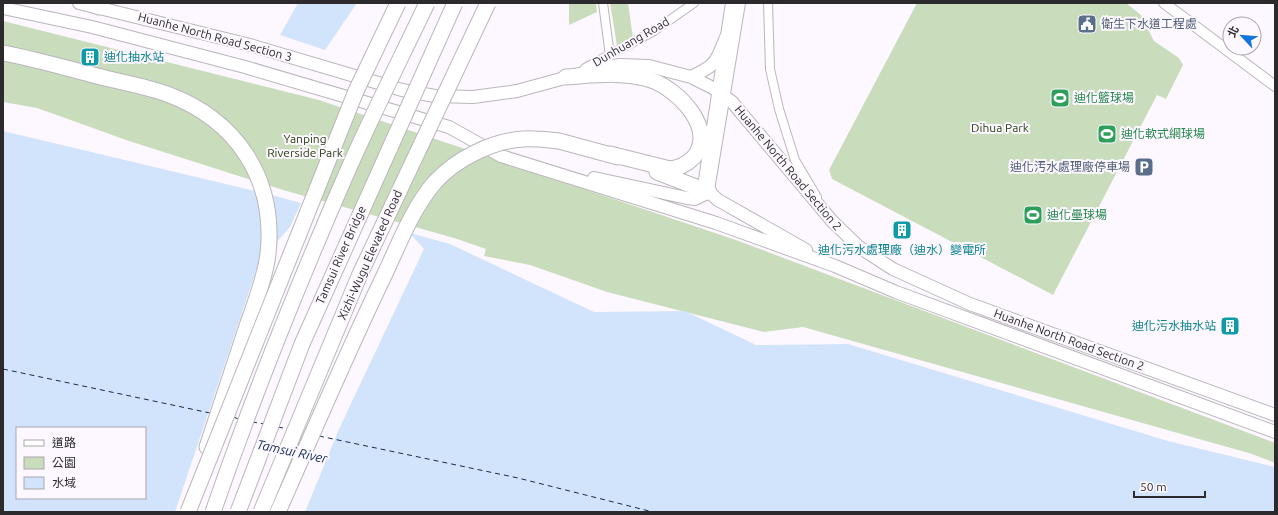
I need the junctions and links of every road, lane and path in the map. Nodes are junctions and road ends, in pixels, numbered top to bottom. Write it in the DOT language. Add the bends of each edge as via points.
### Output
graph roads {
  1 [pos="79,3"];
  2 [pos="398,3"];
  3 [pos="427,3"];
  4 [pos="455,3"];
  5 [pos="488,3"];
  6 [pos="603,3"];
  7 [pos="694,3"];
  8 [pos="768,3"];
  9 [pos="1164,3"];
  10 [pos="94,5"];
  11 [pos="735,5"];
  12 [pos="3,8"];
  13 [pos="726,37"];
  14 [pos="3,53"];
  15 [pos="610,56"];
  16 [pos="328,67"];
  17 [pos="566,77"];
  18 [pos="691,77"];
  19 [pos="1275,86"];
  20 [pos="323,89"];
  21 [pos="415,92"];
  22 [pos="721,93"];
  23 [pos="610,154"];
  24 [pos="524,163"];
  25 [pos="709,192"];
  26 [pos="832,221"];
  27 [pos="835,266"];
  28 [pos="1275,415"];
  29 [pos="1275,432"];
  30 [pos="187,512"];
  31 [pos="213,512"];
  32 [pos="238,512"];
  33 [pos="261,512"];
  34 [pos="278,512"];
  1 -- 10 [label="main road, Huanhe North Road Section 3"];
  2 -- 30 [label="highway, bridge" via="356,91"];
  3 -- 31 [label="highway, bridge" via="349,168 296,290 241,430"];
  4 -- 21 [label="highway, Tamsui River Bridge, bridge"];
  5 -- 33 [label="highway, Xizhi-Wugu Elevated Road, bridge" via="360,274"];
  6 -- 15 [label="street"];
  7 -- 15 [label="street, Dunhuang Road" via="654,32"];
  8 -- 26 [label="street" via="770,69 779,109 795,160"];
  9 -- 19 [label="street"];
  10 -- 16 [label="main road, Huanhe North Road Section 3"];
  11 -- 13 [label="street"];
  11 -- 22 [label="street"];
  12 -- 20 [label="main road, Huanhe North Road Section 3" via="100,29"];
  13 -- 18 [label="main road" via="715,63"];
  13 -- 22 [label="street"];
  14 -- 30 [label="highway, bridge" via="167,94 214,120 236,140 256,170 268,207 267,256"];
  15 -- 17 [label="street, Dunhuang Road"];
  16 -- 21 [label="main road, Huanhe North Road Section 2"];
  17 -- 18 [label="main road, Huanhe North Road Section 2" via="620,65 649,66"];
  17 -- 21 [label="main road, Huanhe North Road Section 2" via="517,91 473,97 435,96"];
  17 -- 23 [label="highway" via="620,75 652,80 682,100 696,120 700,145 690,162 677,168 670,169"];
  18 -- 22 [label="main road, Huanhe North Road Section 2"];
  20 -- 24 [label="main road, Huanhe North Road Section 2" via="449,127 501,156"];
  21 -- 32 [label="highway, Tamsui River Bridge, bridge" via="302,344"];
  22 -- 25 [label="street"];
  22 -- 26 [label="main road, Huanhe North Road Section 2" via="738,108"];
  23 -- 25 [label="highway"];
  23 -- 34 [label="highway, bridge" via="559,141 525,139 480,151 458,164 436,182 416,208 406,228"];
  24 -- 25 [label="main road" via="687,198 695,199"];
  24 -- 27 [label="main road, Huanhe North Road Section 2" via="716,223"];
  25 -- 27 [label="main road" via="718,200"];
  26 -- 28 [label="main road, Huanhe North Road Section 2" via="858,247 874,258 970,304"];
  27 -- 29 [label="main road, Huanhe North Road Section 2" via="896,292"];
}
